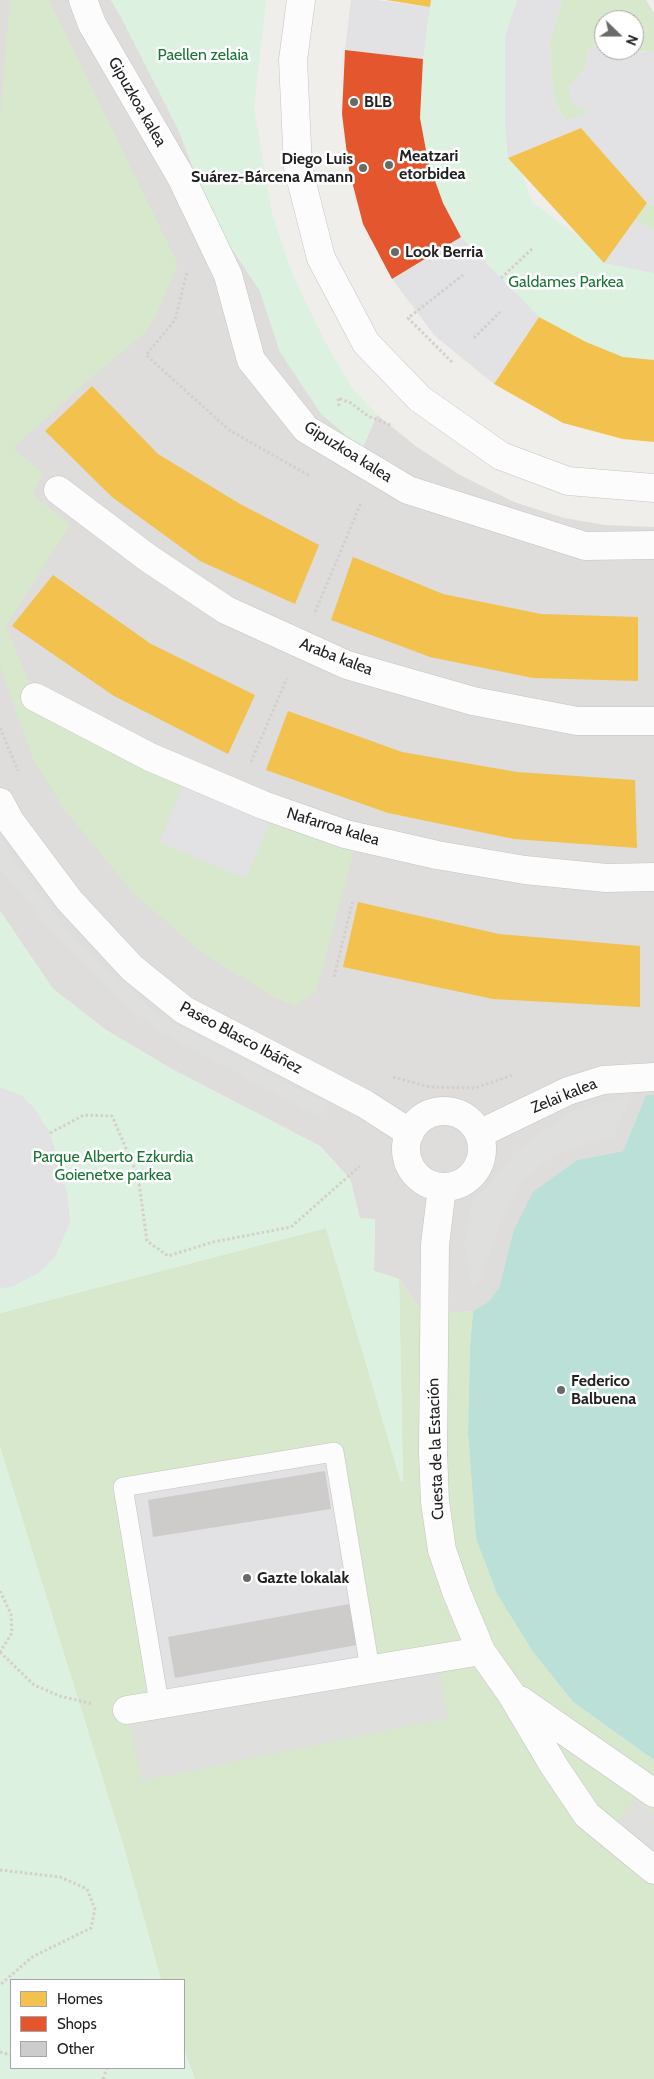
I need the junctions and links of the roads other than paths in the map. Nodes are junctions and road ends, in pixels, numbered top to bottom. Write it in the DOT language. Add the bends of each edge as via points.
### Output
graph roads {
  1 [pos="83,0"];
  2 [pos="301,0"];
  3 [pos="654,488"];
  4 [pos="58,490"];
  5 [pos="654,545"];
  6 [pos="35,697"];
  7 [pos="654,722"];
  8 [pos="0,802"];
  9 [pos="654,877"];
  10 [pos="654,1077"];
  11 [pos="410,1132"];
  12 [pos="479,1134"];
  13 [pos="442,1187"];
  14 [pos="480,1650"];
  15 [pos="370,1669"];
  16 [pos="512,1694"];
  17 [pos="159,1703"];
  18 [pos="127,1710"];
  19 [pos="654,1793"];
  20 [pos="654,1870"];
  1 -- 5 [label="street, Gipuzkoa kalea" via="92,24 181,177 228,275 251,360 306,430 408,490 585,546"];
  2 -- 3 [label="street" via="294,60 298,168 321,258 366,343 420,399 501,456 568,480"];
  4 -- 7 [label="street, Araba kalea" via="148,558 226,610 347,665 473,701 577,721"];
  6 -- 9 [label="street, Nafarroa kalea" via="150,757 238,795 345,834 437,855 525,870 606,878"];
  8 -- 11 [label="street, Paseo Blasco Ibáñez" via="10,821 69,900 132,968 184,1010 365,1104"];
  10 -- 12 [label="street, Zelai kalea" via="603,1080 568,1092"];
  11 -- 12 [label="street" via="422,1119 438,1111 462,1116"];
  11 -- 13 [label="street" via="406,1144 412,1169 420,1179"];
  12 -- 13 [label="street" via="482,1152 476,1171 461,1183"];
  13 -- 14 [label="street, Cuesta de la Estación" via="434,1245 435,1502 442,1550"];
  14 -- 15 [label="street"];
  14 -- 16 [label="street, Cuesta de la Estación"];
  15 -- 17 [label="street"];
  15 -- 17 [label="lane" via="334,1452 123,1487"];
  16 -- 19 [label="street, Cuesta de la Estación"];
  16 -- 20 [label="street, Cuesta de la Estación" via="554,1766 587,1814"];
  17 -- 18 [label="street"];
}
